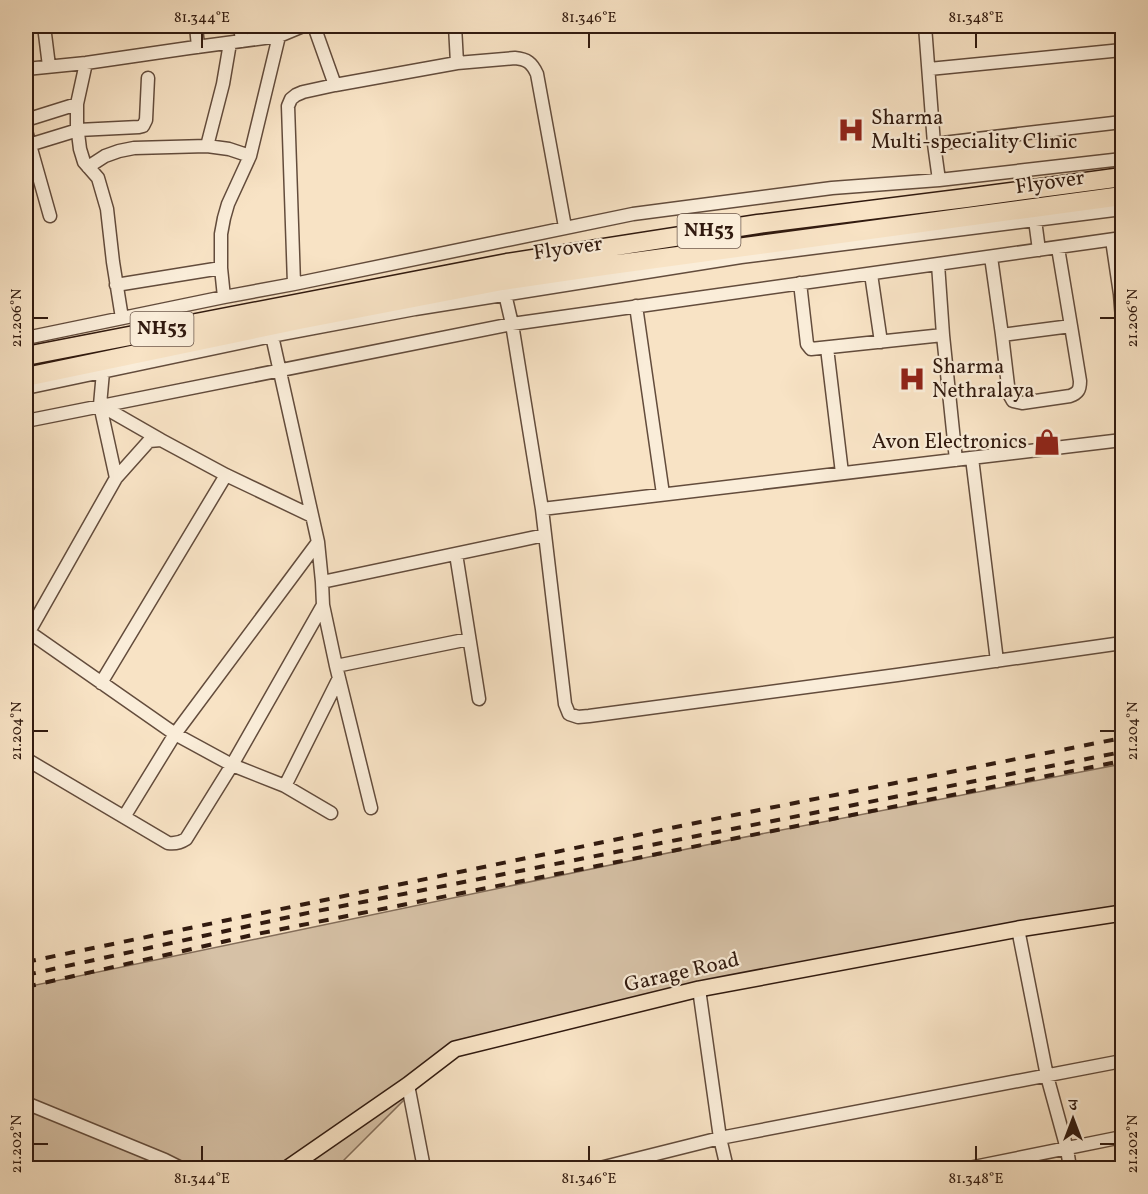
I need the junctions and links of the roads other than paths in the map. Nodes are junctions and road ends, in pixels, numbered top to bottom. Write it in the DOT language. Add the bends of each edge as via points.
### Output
graph roads {
  1 [pos="44,26"];
  2 [pos="196,26"];
  3 [pos="240,26"];
  4 [pos="303,26"];
  5 [pos="314,26"];
  6 [pos="455,26"];
  7 [pos="926,26"];
  8 [pos="280,31"];
  9 [pos="236,42"];
  10 [pos="193,47"];
  11 [pos="1122,50"];
  12 [pos="457,63"];
  13 [pos="49,66"];
  14 [pos="26,69"];
  15 [pos="928,69"];
  16 [pos="83,73"];
  17 [pos="148,78"];
  18 [pos="335,85"];
  19 [pos="77,104"];
  20 [pos="26,120"];
  21 [pos="1122,122"];
  22 [pos="78,130"];
  23 [pos="26,131"];
  24 [pos="934,144"];
  25 [pos="29,145"];
  26 [pos="207,146"];
  27 [pos="250,156"];
  28 [pos="1122,159"];
  29 [pos="88,167"];
  30 [pos="1122,177"];
  31 [pos="939,180"];
  32 [pos="1122,196"];
  33 [pos="1122,209"];
  34 [pos="50,216"];
  35 [pos="1035,220"];
  36 [pos="565,228"];
  37 [pos="1117,239"];
  38 [pos="1058,248"];
  39 [pos="1039,250"];
  40 [pos="991,257"];
  41 [pos="938,264"];
  42 [pos="221,268"];
  43 [pos="871,273"];
  44 [pos="800,283"];
  45 [pos="294,284"];
  46 [pos="116,285"];
  47 [pos="1121,293"];
  48 [pos="505,294"];
  49 [pos="224,297"];
  50 [pos="636,306"];
  51 [pos="299,311"];
  52 [pos="122,318"];
  53 [pos="1122,319"];
  54 [pos="512,324"];
  55 [pos="1071,326"];
  56 [pos="943,335"];
  57 [pos="1002,335"];
  58 [pos="272,336"];
  59 [pos="26,338"];
  60 [pos="881,342"];
  61 [pos="827,348"];
  62 [pos="26,356"];
  63 [pos="280,371"];
  64 [pos="103,372"];
  65 [pos="26,377"];
  66 [pos="26,388"];
  67 [pos="100,405"];
  68 [pos="26,421"];
  69 [pos="161,440"];
  70 [pos="1122,440"];
  71 [pos="972,458"];
  72 [pos="956,460"];
  73 [pos="842,473"];
  74 [pos="226,475"];
  75 [pos="116,478"];
  76 [pos="663,494"];
  77 [pos="542,509"];
  78 [pos="312,516"];
  79 [pos="545,535"];
  80 [pos="318,542"];
  81 [pos="456,554"];
  82 [pos="322,582"];
  83 [pos="323,605"];
  84 [pos="27,634"];
  85 [pos="469,639"];
  86 [pos="1122,643"];
  87 [pos="997,661"];
  88 [pos="338,672"];
  89 [pos="101,682"];
  90 [pos="479,699"];
  91 [pos="175,734"];
  92 [pos="26,759"];
  93 [pos="232,765"];
  94 [pos="285,786"];
  95 [pos="371,808"];
  96 [pos="331,813"];
  97 [pos="124,818"];
  98 [pos="1122,913"];
  99 [pos="1018,929"];
  100 [pos="699,989"];
  101 [pos="1122,1061"];
  102 [pos="1047,1076"];
  103 [pos="408,1085"];
  104 [pos="26,1103"];
  105 [pos="1122,1137"];
  106 [pos="720,1138"];
  107 [pos="1067,1149"];
  108 [pos="181,1168"];
  109 [pos="288,1168"];
  110 [pos="424,1168"];
  111 [pos="600,1168"];
  112 [pos="728,1168"];
  113 [pos="969,1168"];
  114 [pos="1070,1168"];
  1 -- 13 [label="street"];
  2 -- 10 [label="street"];
  3 -- 9 [label="street"];
  4 -- 8 [label="street"];
  5 -- 18 [label="street"];
  6 -- 12 [label="street"];
  7 -- 15 [label="street"];
  8 -- 9 [label="street"];
  8 -- 27 [label="street"];
  9 -- 10 [label="street"];
  9 -- 26 [label="street"];
  10 -- 16 [label="street"];
  11 -- 15 [label="street"];
  12 -- 18 [label="street"];
  12 -- 36 [label="street" via="515,58 534,66"];
  13 -- 14 [label="street"];
  13 -- 16 [label="street"];
  15 -- 24 [label="street"];
  16 -- 19 [label="street"];
  17 -- 22 [label="street" via="143,126"];
  18 -- 45 [label="street" via="296,95 288,105"];
  19 -- 20 [label="street"];
  19 -- 22 [label="street"];
  21 -- 24 [label="street"];
  22 -- 25 [label="street"];
  22 -- 29 [label="street" via="80,149"];
  23 -- 25 [label="street"];
  24 -- 31 [label="street"];
  25 -- 34 [label="street"];
  26 -- 27 [label="street"];
  26 -- 29 [label="street" via="119,150"];
  27 -- 42 [label="street" via="224,218"];
  28 -- 31 [label="street"];
  29 -- 46 [label="street" via="98,178 107,209"];
  30 -- 51 [label="highway, Flyover / NH53" via="758,224 507,263"];
  31 -- 36 [label="street" via="832,188 633,214"];
  32 -- 51 [label="highway, Flyover / NH53"];
  33 -- 35 [label="street"];
  35 -- 39 [label="street"];
  35 -- 48 [label="street" via="741,257"];
  36 -- 45 [label="street"];
  37 -- 38 [label="street"];
  37 -- 47 [label="street"];
  38 -- 39 [label="street"];
  38 -- 55 [label="street"];
  39 -- 40 [label="street"];
  40 -- 41 [label="street"];
  40 -- 57 [label="street"];
  41 -- 43 [label="street"];
  41 -- 56 [label="street"];
  42 -- 46 [label="street"];
  42 -- 49 [label="street"];
  43 -- 44 [label="street"];
  43 -- 60 [label="street"];
  44 -- 50 [label="street"];
  44 -- 61 [label="street" via="807,344 811,349"];
  45 -- 49 [label="street"];
  46 -- 52 [label="street"];
  47 -- 53 [label="street"];
  48 -- 54 [label="street"];
  48 -- 58 [label="street"];
  49 -- 52 [label="street"];
  50 -- 54 [label="street"];
  50 -- 76 [label="street"];
  51 -- 62 [label="highway, Flyover / NH53"];
  51 -- 65 [label="highway, Flyover / NH53"];
  52 -- 59 [label="street"];
  54 -- 63 [label="street"];
  54 -- 77 [label="street"];
  55 -- 57 [label="street"];
  55 -- 57 [label="street" via="1079,390 1070,396 1022,403 1013,401 1009,394"];
  56 -- 60 [label="street"];
  56 -- 72 [label="street"];
  58 -- 63 [label="street"];
  58 -- 64 [label="street"];
  60 -- 61 [label="street"];
  61 -- 73 [label="street"];
  63 -- 67 [label="street"];
  63 -- 78 [label="street"];
  64 -- 66 [label="street"];
  64 -- 67 [label="street"];
  67 -- 68 [label="street"];
  67 -- 69 [label="street"];
  67 -- 75 [label="street"];
  69 -- 74 [label="street"];
  69 -- 75 [label="street" via="149,441"];
  70 -- 71 [label="street"];
  71 -- 72 [label="street"];
  71 -- 87 [label="street"];
  72 -- 73 [label="street"];
  73 -- 76 [label="street"];
  74 -- 78 [label="street"];
  74 -- 89 [label="street"];
  75 -- 84 [label="street"];
  76 -- 77 [label="street"];
  77 -- 79 [label="street"];
  78 -- 80 [label="street"];
  79 -- 81 [label="street"];
  79 -- 87 [label="street" via="565,704 569,714 578,717"];
  80 -- 82 [label="street"];
  80 -- 91 [label="street"];
  81 -- 82 [label="street"];
  81 -- 85 [label="street"];
  82 -- 83 [label="street"];
  83 -- 88 [label="street"];
  83 -- 93 [label="street"];
  84 -- 89 [label="street"];
  85 -- 88 [label="street"];
  85 -- 90 [label="street"];
  86 -- 87 [label="street"];
  88 -- 94 [label="street"];
  88 -- 95 [label="street"];
  89 -- 91 [label="street"];
  91 -- 93 [label="street"];
  91 -- 97 [label="street"];
  92 -- 97 [label="street"];
  93 -- 94 [label="street"];
  93 -- 97 [label="street" via="181,842 168,843"];
  94 -- 96 [label="street"];
  98 -- 99 [label="main road, Garage Road"];
  99 -- 100 [label="main road, Garage Road"];
  99 -- 102 [label="street"];
  100 -- 103 [label="main road, Garage Road" via="455,1049"];
  100 -- 106 [label="street"];
  101 -- 102 [label="street"];
  102 -- 106 [label="street"];
  102 -- 107 [label="street"];
  103 -- 109 [label="main road, Garage Road"];
  103 -- 110 [label="street"];
  104 -- 108 [label="street"];
  105 -- 107 [label="street"];
  106 -- 111 [label="street"];
  106 -- 112 [label="street"];
  107 -- 113 [label="street"];
  107 -- 114 [label="street"];
}
